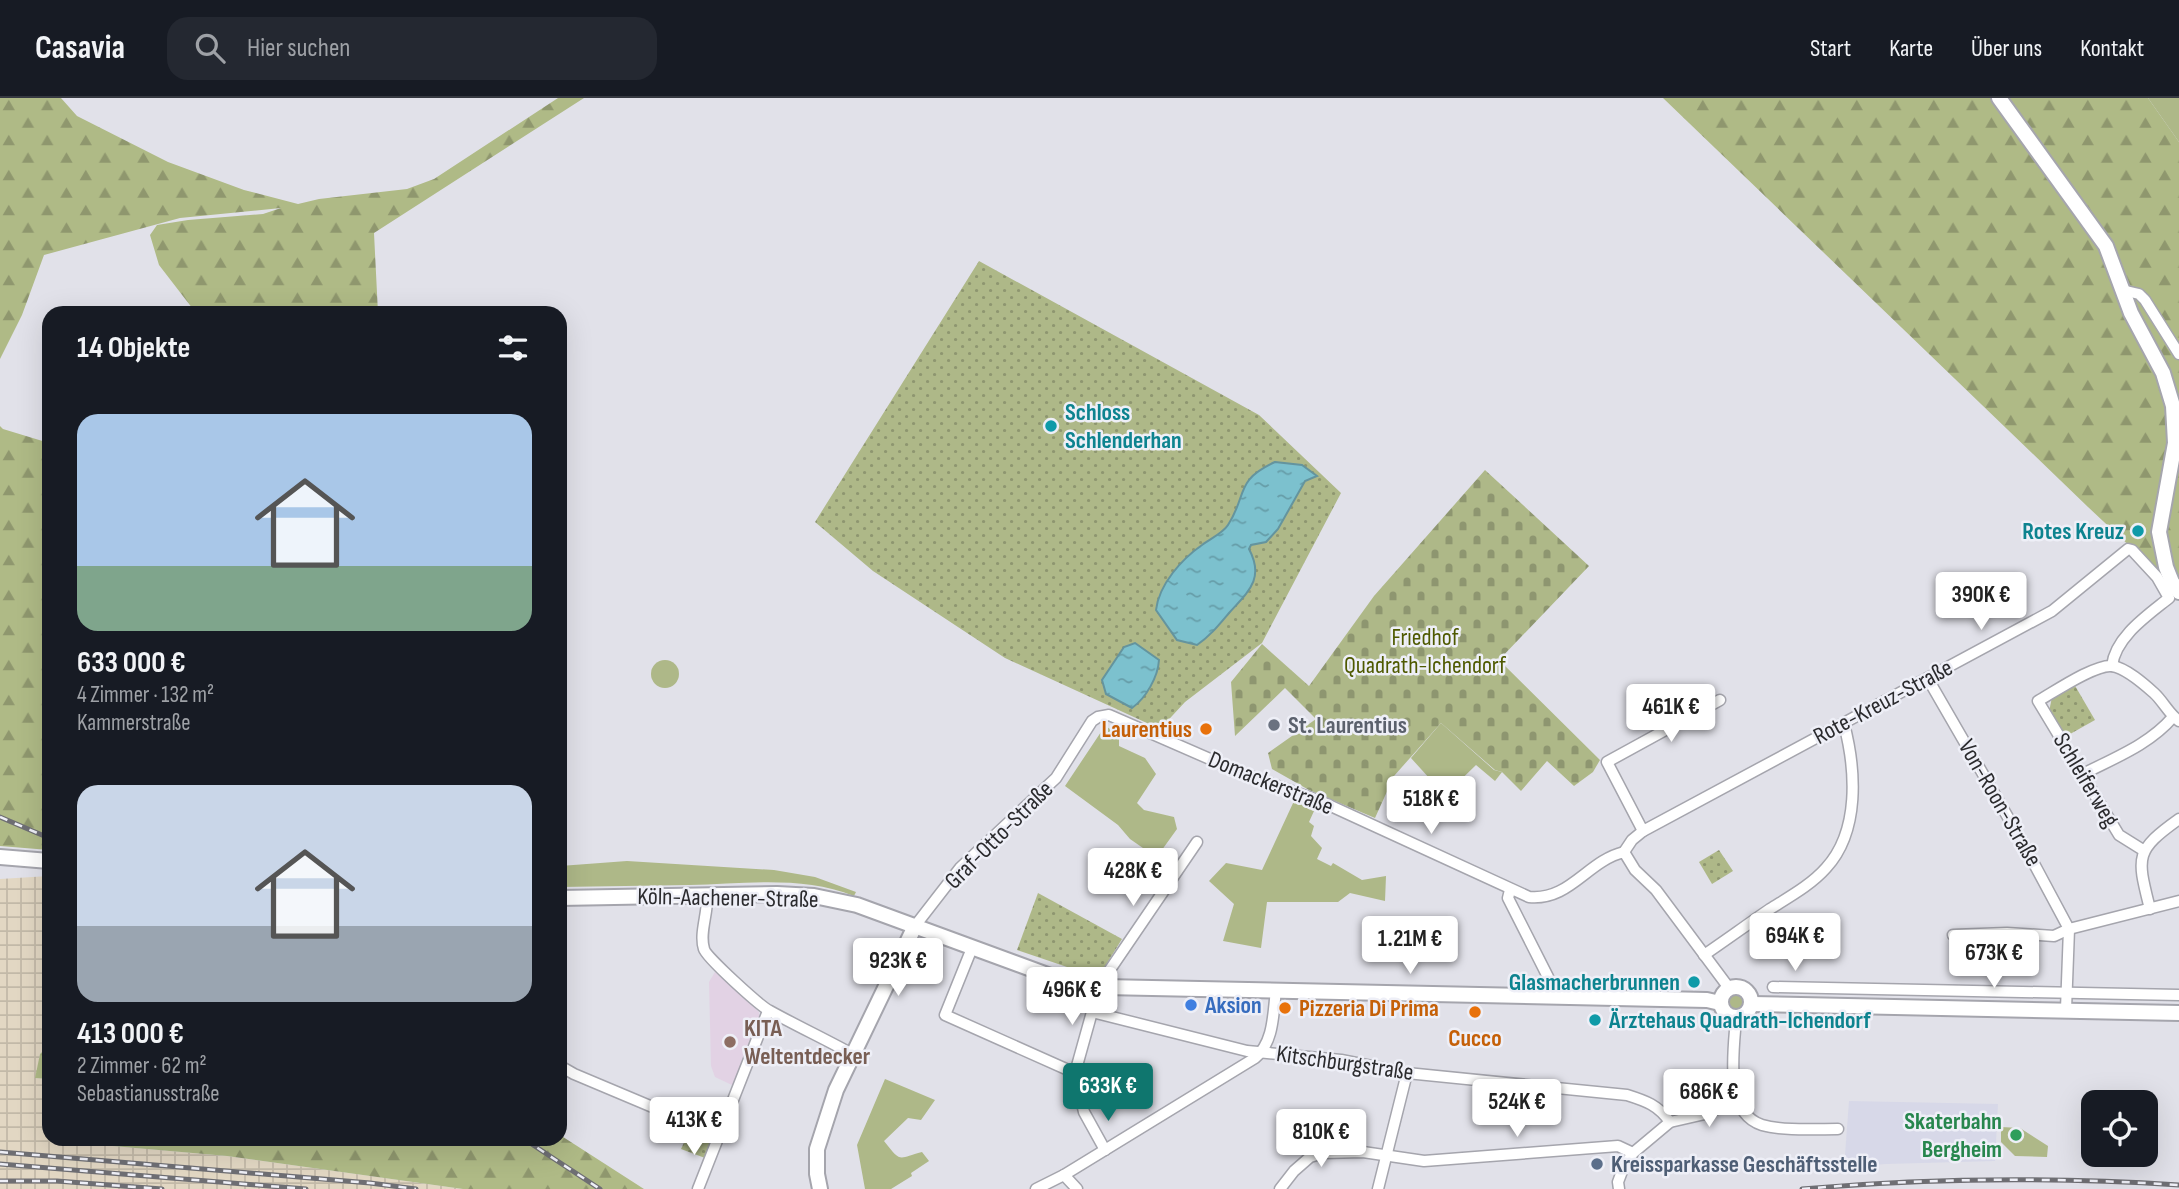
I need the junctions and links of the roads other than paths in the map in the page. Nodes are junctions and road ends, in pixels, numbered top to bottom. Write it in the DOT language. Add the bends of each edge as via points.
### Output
graph roads {
  1 [pos="1999,98"];
  2 [pos="2122,290"];
  3 [pos="2179,354"];
  4 [pos="2179,592"];
  5 [pos="2112,666"];
  6 [pos="1928,679"];
  7 [pos="1720,700"];
  8 [pos="1098,717"];
  9 [pos="2176,719"];
  10 [pos="1844,724"];
  11 [pos="2081,775"];
  12 [pos="2179,819"];
  13 [pos="1643,831"];
  14 [pos="1197,842"];
  15 [pos="2143,850"];
  16 [pos="1624,852"];
  17 [pos="0,858"];
  18 [pos="42,861"];
  19 [pos="1510,890"];
  20 [pos="708,896"];
  21 [pos="567,898"];
  22 [pos="2179,901"];
  23 [pos="2150,909"];
  24 [pos="915,926"];
  25 [pos="2069,929"];
  26 [pos="1954,935"];
  27 [pos="972,948"];
  28 [pos="1704,956"];
  29 [pos="1100,986"];
  30 [pos="1773,987"];
  31 [pos="1730,988"];
  32 [pos="1816,989"];
  33 [pos="1276,990"];
  34 [pos="2067,993"];
  35 [pos="2179,995"];
  36 [pos="1549,997"];
  37 [pos="1720,1003"];
  38 [pos="1751,1004"];
  39 [pos="1808,1004"];
  40 [pos="2066,1009"];
  41 [pos="768,1011"];
  42 [pos="1092,1012"];
  43 [pos="2179,1013"];
  44 [pos="1736,1018"];
  45 [pos="1262,1052"];
  46 [pos="852,1054"];
  47 [pos="567,1070"];
  48 [pos="1075,1073"];
  49 [pos="1407,1073"];
  50 [pos="1737,1100"];
  51 [pos="1670,1122"];
  52 [pos="1838,1129"];
  53 [pos="719,1135"];
  54 [pos="1105,1150"];
  55 [pos="1633,1153"];
  56 [pos="1388,1155"];
  57 [pos="1063,1175"];
  58 [pos="698,1189"];
  59 [pos="820,1189"];
  60 [pos="1036,1189"];
  61 [pos="1077,1189"];
  62 [pos="1280,1189"];
  63 [pos="1378,1189"];
  64 [pos="1619,1189"];
  1 -- 2 [label="main road" via="2095,228"];
  2 -- 3 [label="street" via="2145,300"];
  2 -- 4 [label="main road" via="2163,373 2173,407 2174,455 2159,532 2166,567"];
  5 -- 6 [label="street, Rote-Kreuz-Straße" via="2116,650 2169,598 2132,550 2124,550 2052,611"];
  5 -- 9 [label="street" via="2156,695"];
  5 -- 11 [label="street, Schleiferweg" via="2098,668 2038,701"];
  6 -- 10 [label="street, Rote-Kreuz-Straße"];
  6 -- 25 [label="street, Von-Roon-Straße"];
  7 -- 13 [label="street" via="1607,762"];
  8 -- 19 [label="street, Domackerstraße" via="1109,715 1242,773 1320,801"];
  8 -- 24 [label="street, Graf-Otto-Straße" via="1056,778 960,868"];
  9 -- 11 [label="street" via="2138,746"];
  10 -- 13 [label="street, Rote-Kreuz-Straße"];
  10 -- 28 [label="street" via="1852,798 1842,843 1826,868 1797,892"];
  11 -- 15 [label="street, Schleiferweg" via="2119,835"];
  12 -- 15 [label="street"];
  13 -- 16 [label="street, Rote-Kreuz-Straße"];
  14 -- 29 [label="street"];
  15 -- 23 [label="street"];
  16 -- 19 [label="street, Domackerstraße" via="1606,858 1556,894 1529,897"];
  16 -- 28 [label="street"];
  17 -- 18 [label="main road"];
  19 -- 36 [label="street" via="1508,898 1548,977"];
  20 -- 21 [label="main road, Köln-Aachener-Straße"];
  20 -- 24 [label="main road, Köln-Aachener-Straße" via="814,896 857,905"];
  20 -- 41 [label="street" via="702,940 705,954"];
  22 -- 23 [label="street"];
  23 -- 25 [label="street"];
  24 -- 27 [label="main road, Köln-Aachener-Straße"];
  24 -- 46 [label="main road, Graf-Otto-Straße"];
  25 -- 26 [label="street" via="2054,936"];
  25 -- 34 [label="street, Von-Roon-Straße"];
  27 -- 29 [label="main road, Köln-Aachener-Straße" via="1053,977"];
  27 -- 48 [label="street" via="944,1015"];
  28 -- 31 [label="street"];
  29 -- 33 [label="main road, Köln-Aachener-Straße"];
  29 -- 42 [label="street"];
  30 -- 32 [label="street"];
  31 -- 37 [label="main road"];
  31 -- 38 [label="main road" via="1746,991"];
  32 -- 34 [label="street"];
  32 -- 39 [label="street"];
  33 -- 36 [label="main road, Köln-Aachener-Straße"];
  33 -- 45 [label="street" via="1272,1029"];
  34 -- 35 [label="street"];
  34 -- 40 [label="street, Von-Roon-Straße"];
  36 -- 37 [label="main road, Köln-Aachener-Straße"];
  37 -- 44 [label="main road" via="1723,1012"];
  38 -- 39 [label="main road"];
  38 -- 44 [label="main road" via="1748,1012"];
  39 -- 40 [label="main road"];
  40 -- 43 [label="main road"];
  41 -- 46 [label="street"];
  41 -- 53 [label="street"];
  42 -- 45 [label="street, Kitschburgstraße"];
  42 -- 48 [label="street"];
  44 -- 50 [label="street"];
  45 -- 49 [label="street, Kitschburgstraße"];
  45 -- 54 [label="street"];
  46 -- 59 [label="main road, Graf-Otto-Straße" via="817,1149"];
  47 -- 53 [label="street"];
  48 -- 54 [label="street" via="1084,1112"];
  49 -- 51 [label="street, Kitschburgstraße" via="1627,1095 1648,1101"];
  49 -- 56 [label="street"];
  50 -- 51 [label="street"];
  50 -- 52 [label="street" via="1751,1118 1765,1125"];
  51 -- 55 [label="street"];
  53 -- 58 [label="street"];
  54 -- 57 [label="street"];
  55 -- 56 [label="street" via="1618,1146 1424,1161"];
  55 -- 64 [label="street" via="1621,1174"];
  56 -- 62 [label="street" via="1323,1153 1310,1157"];
  56 -- 63 [label="street"];
  57 -- 60 [label="street"];
  57 -- 61 [label="street"];
}
